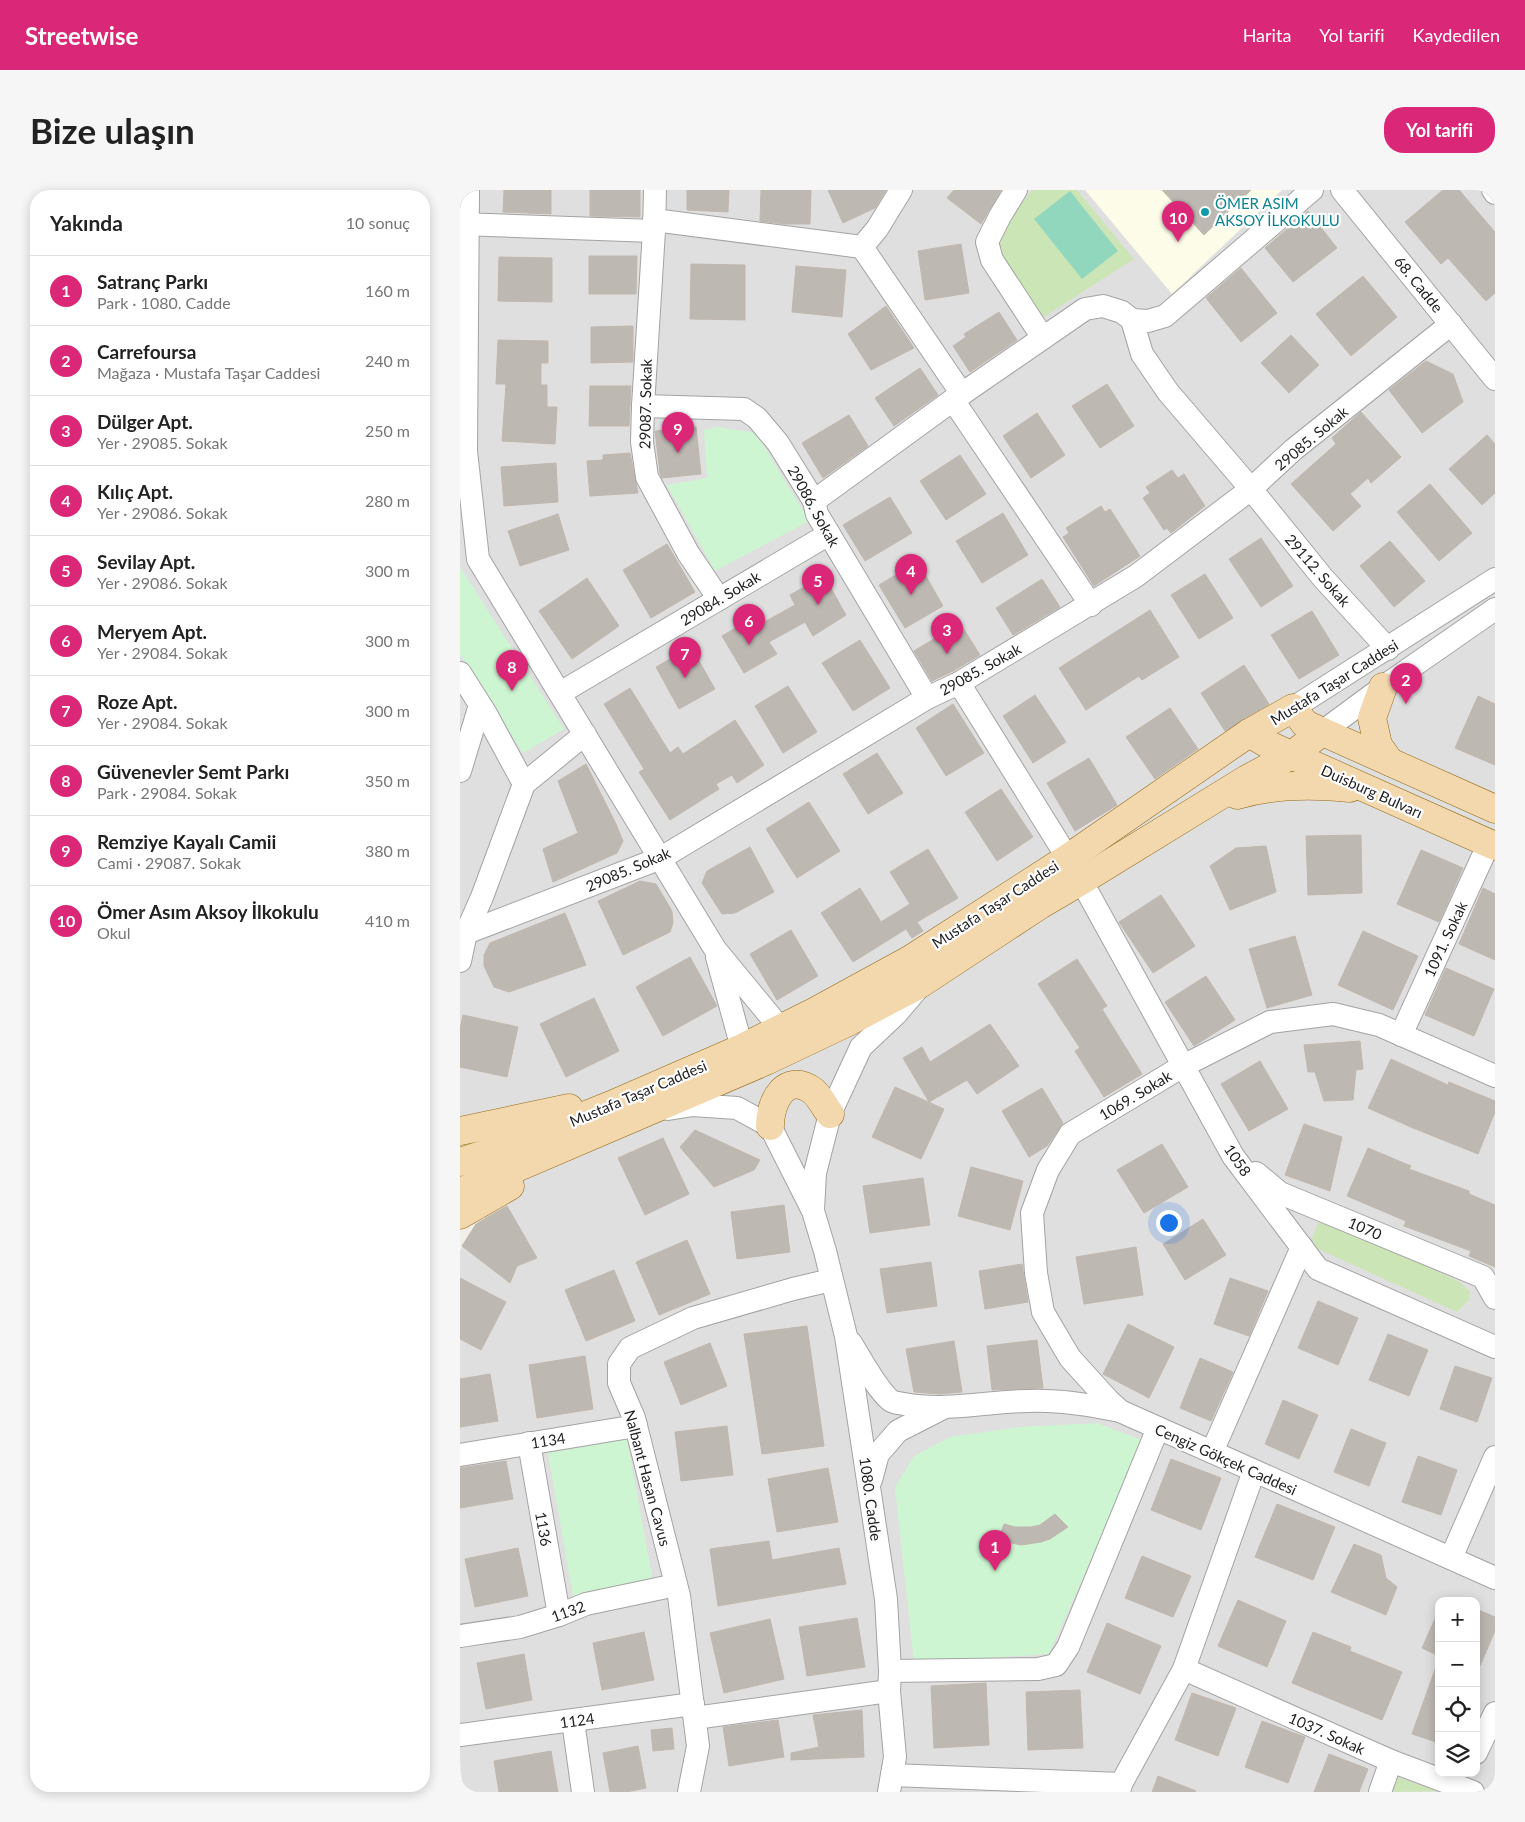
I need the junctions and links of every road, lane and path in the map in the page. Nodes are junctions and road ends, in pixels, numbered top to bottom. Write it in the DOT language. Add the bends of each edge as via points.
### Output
graph roads {
  1 [pos="468,190"];
  2 [pos="655,190"];
  3 [pos="901,190"];
  4 [pos="1016,190"];
  5 [pos="1312,190"];
  6 [pos="1342,190"];
  7 [pos="464,224"];
  8 [pos="654,225"];
  9 [pos="862,247"];
  10 [pos="1132,320"];
  11 [pos="1451,324"];
  12 [pos="1043,338"];
  13 [pos="1495,379"];
  14 [pos="957,397"];
  15 [pos="643,406"];
  16 [pos="1251,489"];
  17 [pos="814,501"];
  18 [pos="466,506"];
  19 [pos="829,534"];
  20 [pos="1495,579"];
  21 [pos="719,599"];
  22 [pos="1091,605"];
  23 [pos="1495,609"];
  24 [pos="1388,649"];
  25 [pos="460,673"];
  26 [pos="959,683"];
  27 [pos="1383,687"];
  28 [pos="560,693"];
  29 [pos="927,698"];
  30 [pos="480,705"];
  31 [pos="1293,708"];
  32 [pos="1322,732"];
  33 [pos="1249,733"];
  34 [pos="585,734"];
  35 [pos="1292,755"];
  36 [pos="1390,762"];
  37 [pos="460,771"];
  38 [pos="524,784"];
  39 [pos="1372,791"];
  40 [pos="1206,804"];
  41 [pos="1495,809"];
  42 [pos="1492,845"];
  43 [pos="661,858"];
  44 [pos="1075,871"];
  45 [pos="463,932"];
  46 [pos="715,949"];
  47 [pos="460,962"];
  48 [pos="924,981"];
  49 [pos="780,1028"];
  50 [pos="1401,1035"];
  51 [pos="742,1048"];
  52 [pos="1183,1066"];
  53 [pos="1495,1076"];
  54 [pos="643,1102"];
  55 [pos="830,1114"];
  56 [pos="770,1126"];
  57 [pos="460,1131"];
  58 [pos="596,1132"];
  59 [pos="1233,1156"];
  60 [pos="460,1162"];
  61 [pos="460,1192"];
  62 [pos="813,1211"];
  63 [pos="460,1215"];
  64 [pos="1302,1247"];
  65 [pos="831,1280"];
  66 [pos="1495,1298"];
  67 [pos="846,1336"];
  68 [pos="1495,1347"];
  69 [pos="944,1407"];
  70 [pos="1120,1411"];
  71 [pos="636,1426"];
  72 [pos="1158,1428"];
  73 [pos="529,1443"];
  74 [pos="1212,1452"];
  75 [pos="460,1455"];
  76 [pos="1495,1457"];
  77 [pos="1254,1471"];
  78 [pos="869,1485"];
  79 [pos="1451,1558"];
  80 [pos="1495,1578"];
  81 [pos="676,1586"];
  82 [pos="559,1615"];
  83 [pos="460,1636"];
  84 [pos="1184,1669"];
  85 [pos="889,1680"];
  86 [pos="694,1711"];
  87 [pos="1495,1713"];
  88 [pos="573,1721"];
  89 [pos="460,1735"];
  90 [pos="1480,1745"];
  91 [pos="1392,1761"];
  92 [pos="891,1784"];
  93 [pos="1465,1786"];
  94 [pos="1120,1788"];
  95 [pos="584,1792"];
  96 [pos="689,1792"];
  97 [pos="1380,1792"];
  1 -- 7 [label="street"];
  2 -- 8 [label="street, 29087. Sokak"];
  3 -- 9 [label="street"];
  4 -- 12 [label="street" via="987,242 992,260"];
  5 -- 10 [label="street" via="1165,316 1148,321"];
  6 -- 11 [label="street, 68. Cadde"];
  7 -- 8 [label="street"];
  7 -- 18 [label="street"];
  8 -- 9 [label="street"];
  8 -- 15 [label="street, 29087. Sokak"];
  9 -- 14 [label="street"];
  10 -- 12 [label="street" via="1122,312 1103,306 1085,309"];
  10 -- 16 [label="street, 29112. Sokak" via="1142,354 1168,392"];
  11 -- 13 [label="street, 68. Cadde"];
  11 -- 16 [label="street, 29085. Sokak" via="1293,450"];
  12 -- 14 [label="street"];
  14 -- 17 [label="street"];
  14 -- 22 [label="street"];
  15 -- 17 [label="street, 29086. Sokak" via="744,409 757,418 778,443"];
  15 -- 21 [label="street, 29087. Sokak" via="642,442 647,477 688,553"];
  16 -- 22 [label="street, 29085. Sokak" via="1136,576"];
  16 -- 24 [label="street, 29112. Sokak" via="1323,578"];
  17 -- 19 [label="street, 29086. Sokak" via="817,514"];
  18 -- 28 [label="street" via="478,559"];
  19 -- 21 [label="street, 29084. Sokak"];
  19 -- 29 [label="street, 29086. Sokak"];
  20 -- 24 [label="street, Mustafa Taşar Caddesi"];
  21 -- 28 [label="street, 29084. Sokak"];
  22 -- 26 [label="street, 29085. Sokak"];
  23 -- 27 [label="street, Mustafa Taşar Caddesi"];
  24 -- 31 [label="street, Mustafa Taşar Caddesi"];
  25 -- 30 [label="street"];
  26 -- 29 [label="street, 29085. Sokak"];
  26 -- 44 [label="street"];
  27 -- 32 [label="street, Mustafa Taşar Caddesi"];
  27 -- 36 [label="main road" via="1372,718 1378,745"];
  28 -- 34 [label="street"];
  29 -- 43 [label="street, 29085. Sokak"];
  30 -- 37 [label="street"];
  30 -- 38 [label="street"];
  31 -- 32 [label="main road" via="1305,724"];
  31 -- 33 [label="main road, Mustafa Taşar Caddesi"];
  32 -- 35 [label="main road, Mustafa Taşar Caddesi"];
  32 -- 36 [label="main road"];
  33 -- 35 [label="main road, Duisburg Bulvarı"];
  33 -- 44 [label="main road, Mustafa Taşar Caddesi"];
  34 -- 38 [label="street"];
  34 -- 43 [label="street"];
  35 -- 39 [label="main road, Duisburg Bulvarı"];
  35 -- 40 [label="main road, Mustafa Taşar Caddesi"];
  36 -- 41 [label="main road"];
  38 -- 45 [label="street" via="482,897"];
  39 -- 40 [label="main road" via="1288,785 1256,789"];
  39 -- 42 [label="main road, Duisburg Bulvarı"];
  40 -- 44 [label="main road, Mustafa Taşar Caddesi"];
  42 -- 50 [label="street, 1091. Sokak"];
  43 -- 45 [label="street, 29085. Sokak"];
  43 -- 46 [label="street"];
  44 -- 48 [label="main road, Mustafa Taşar Caddesi" via="1040,905"];
  44 -- 49 [label="main road, Mustafa Taşar Caddesi"];
  44 -- 52 [label="street, 1058"];
  45 -- 47 [label="street"];
  46 -- 49 [label="street"];
  46 -- 51 [label="street"];
  48 -- 54 [label="main road, Mustafa Taşar Caddesi" via="766,1061"];
  48 -- 55 [label="street" via="896,1014 861,1047"];
  49 -- 51 [label="main road, Mustafa Taşar Caddesi"];
  50 -- 52 [label="street, 1069. Sokak" via="1379,1025 1333,1014 1270,1022"];
  50 -- 53 [label="street, 1069. Sokak"];
  51 -- 54 [label="main road, Mustafa Taşar Caddesi"];
  52 -- 59 [label="street, 1058"];
  52 -- 70 [label="street, 1069. Sokak" via="1070,1134 1048,1170 1032,1213 1036,1273 1043,1312 1070,1358"];
  54 -- 56 [label="street" via="737,1108"];
  54 -- 57 [label="main road"];
  54 -- 58 [label="main road, Mustafa Taşar Caddesi"];
  54 -- 60 [label="main road, Mustafa Taşar Caddesi"];
  55 -- 56 [label="main road" via="813,1092 802,1086 790,1086 774,1101"];
  55 -- 62 [label="street" via="815,1172"];
  56 -- 62 [label="street"];
  58 -- 61 [label="main road, Mustafa Taşar Caddesi"];
  58 -- 63 [label="main road"];
  59 -- 64 [label="street, 1058"];
  59 -- 66 [label="street, 1070" via="1280,1192 1483,1277"];
  62 -- 65 [label="street, 1080. Cadde"];
  64 -- 68 [label="street, 1058" via="1318,1269"];
  64 -- 74 [label="street"];
  65 -- 67 [label="street, 1080. Cadde"];
  65 -- 71 [label="street, Nalbant Hasan Cavus" via="693,1318 630,1348 619,1364 620,1383"];
  67 -- 69 [label="street" via="891,1401"];
  67 -- 78 [label="street, 1080. Cadde"];
  69 -- 70 [label="street, Cengiz Gökçek Caddesi" via="1048,1400"];
  69 -- 78 [label="street" via="898,1431 878,1454"];
  70 -- 72 [label="street, Cengiz Gökçek Caddesi"];
  71 -- 73 [label="street, 1134"];
  71 -- 81 [label="street, Nalbant Hasan Cavus"];
  72 -- 74 [label="street, Cengiz Gökçek Caddesi"];
  72 -- 85 [label="street, 1124" via="1068,1647 1056,1666"];
  73 -- 75 [label="street, 1134"];
  73 -- 82 [label="street, 1136"];
  74 -- 77 [label="street, Cengiz Gökçek Caddesi"];
  76 -- 79 [label="street"];
  77 -- 79 [label="street, Cengiz Gökçek Caddesi"];
  77 -- 84 [label="street"];
  78 -- 85 [label="street, 1080. Cadde" via="886,1599"];
  79 -- 80 [label="street, Cengiz Gökçek Caddesi"];
  81 -- 82 [label="street, 1132" via="586,1604"];
  81 -- 86 [label="street, Nalbant Hasan Cavus"];
  82 -- 83 [label="street, 1132" via="520,1627"];
  84 -- 91 [label="street, 1037. Sokak"];
  84 -- 94 [label="street"];
  85 -- 86 [label="street, 1124"];
  85 -- 92 [label="street, 1080. Cadde" via="895,1757"];
  86 -- 88 [label="street, 1124"];
  86 -- 96 [label="street, Nalbant Hasan Cavus" via="698,1746"];
  87 -- 90 [label="street"];
  88 -- 89 [label="street, 1124"];
  88 -- 95 [label="street"];
  91 -- 93 [label="street, 1037. Sokak"];
  91 -- 97 [label="street"];
  92 -- 94 [label="street"];
}
